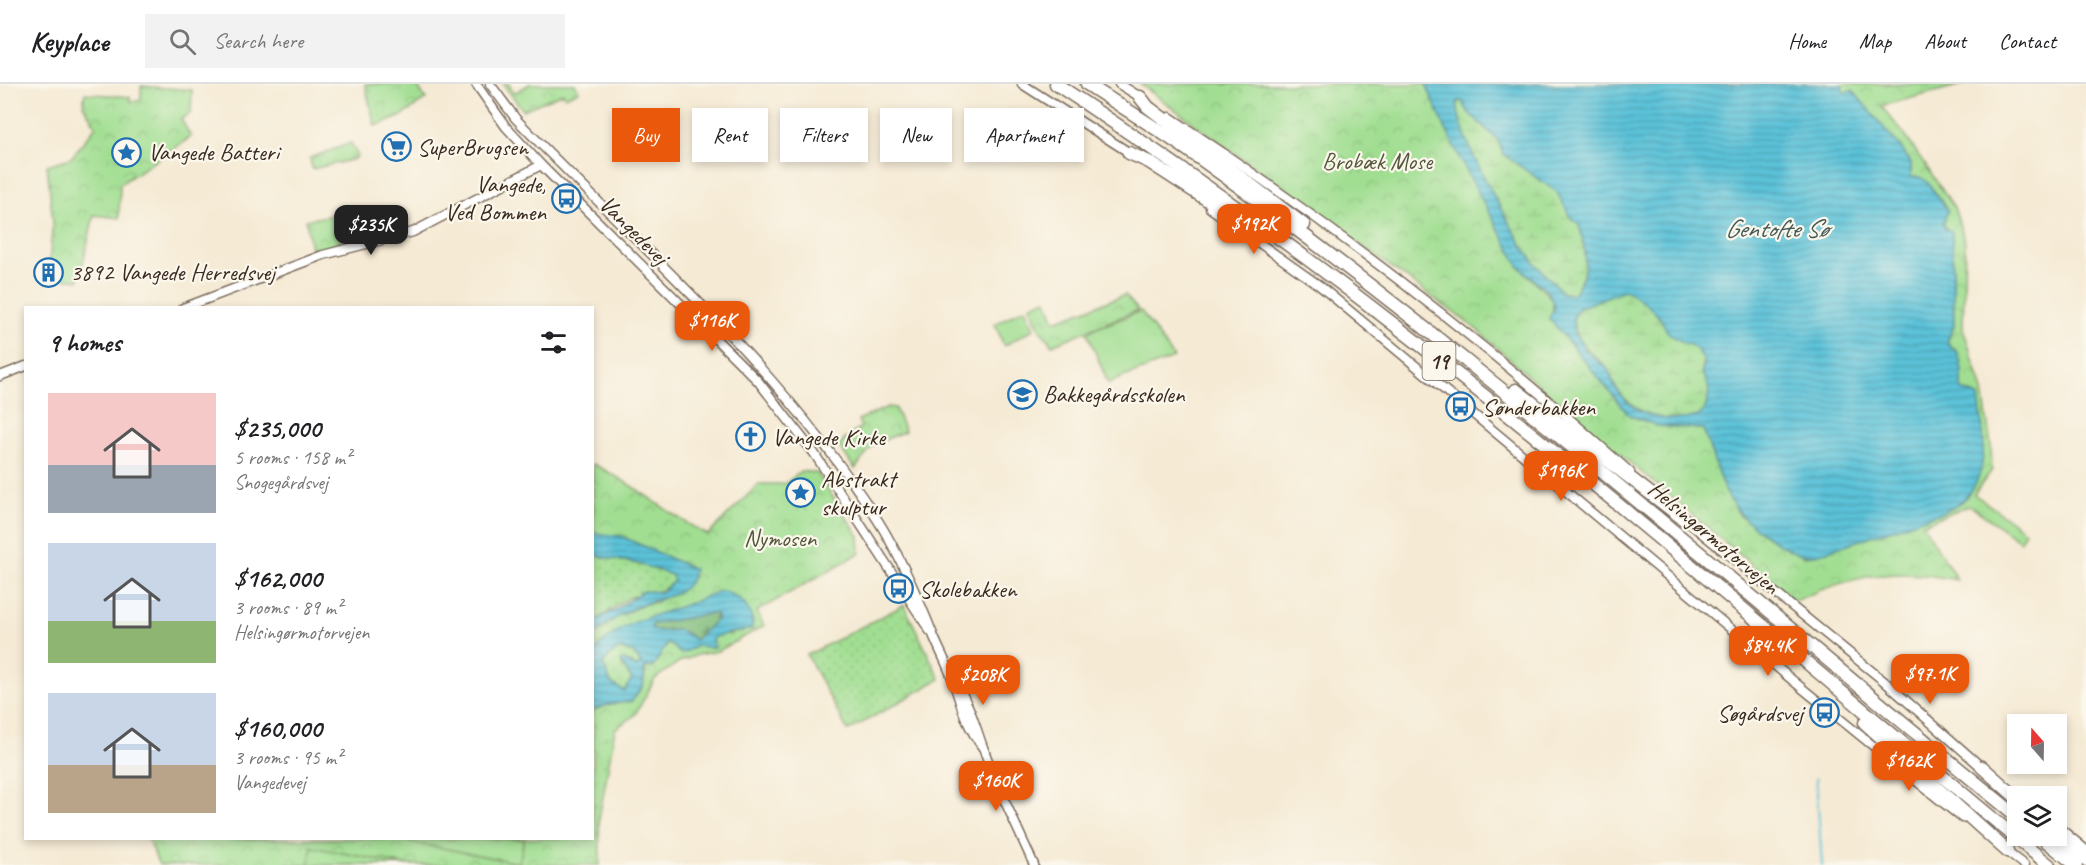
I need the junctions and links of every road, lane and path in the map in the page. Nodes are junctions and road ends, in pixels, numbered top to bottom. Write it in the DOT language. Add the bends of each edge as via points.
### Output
graph roads {
  1 [pos="476,84"];
  2 [pos="490,84"];
  3 [pos="1022,84"];
  4 [pos="1056,84"];
  5 [pos="1088,84"];
  6 [pos="1119,84"];
  7 [pos="1140,97"];
  8 [pos="1129,153"];
  9 [pos="541,165"];
  10 [pos="1295,252"];
  11 [pos="1372,286"];
  12 [pos="188,306"];
  13 [pos="24,367"];
  14 [pos="0,376"];
  15 [pos="1487,376"];
  16 [pos="1686,521"];
  17 [pos="933,635"];
  18 [pos="1804,662"];
  19 [pos="1982,767"];
  20 [pos="2007,788"];
  21 [pos="2007,808"];
  22 [pos="2067,834"];
  23 [pos="2067,844"];
  24 [pos="2052,846"];
  25 [pos="2086,850"];
  26 [pos="2007,851"];
  27 [pos="2086,861"];
  28 [pos="1034,865"];
  29 [pos="2024,865"];
  30 [pos="2049,865"];
  31 [pos="2076,865"];
  1 -- 9 [label="street, Vangedevej" via="506,127"];
  2 -- 17 [label="street, Vangedevej" via="516,119 783,390 877,519 929,619"];
  3 -- 8 [label="street"];
  4 -- 10 [label="highway, Helsingørmotorvejen / 19" via="1183,168"];
  5 -- 11 [label="highway, Helsingørmotorvejen / 19" via="1200,158"];
  6 -- 7 [label="street"];
  7 -- 11 [label="highway" via="1373,278"];
  7 -- 16 [label="street" via="1328,227 1464,330"];
  8 -- 10 [label="highway" via="1188,185 1281,248"];
  8 -- 26 [label="street" via="1320,286 1884,756"];
  9 -- 12 [label="street" via="413,232 323,255"];
  9 -- 17 [label="street, Vangedevej" via="758,381 814,453"];
  10 -- 18 [label="highway, Helsingørmotorvejen / 19" via="1411,338"];
  11 -- 15 [label="highway, Helsingørmotorvejen / 19"];
  13 -- 14 [label="street"];
  15 -- 16 [label="highway" via="1501,378"];
  15 -- 21 [label="highway, Helsingørmotorvejen / 19"];
  16 -- 19 [label="street" via="1868,668"];
  17 -- 28 [label="street, Vangedevej" via="964,695"];
  18 -- 26 [label="highway" via="1807,670"];
  18 -- 30 [label="highway, Helsingørmotorvejen / 19"];
  19 -- 20 [label="highway"];
  22 -- 25 [label="street"];
  23 -- 27 [label="highway"];
  24 -- 31 [label="highway"];
  26 -- 29 [label="street"];
}
